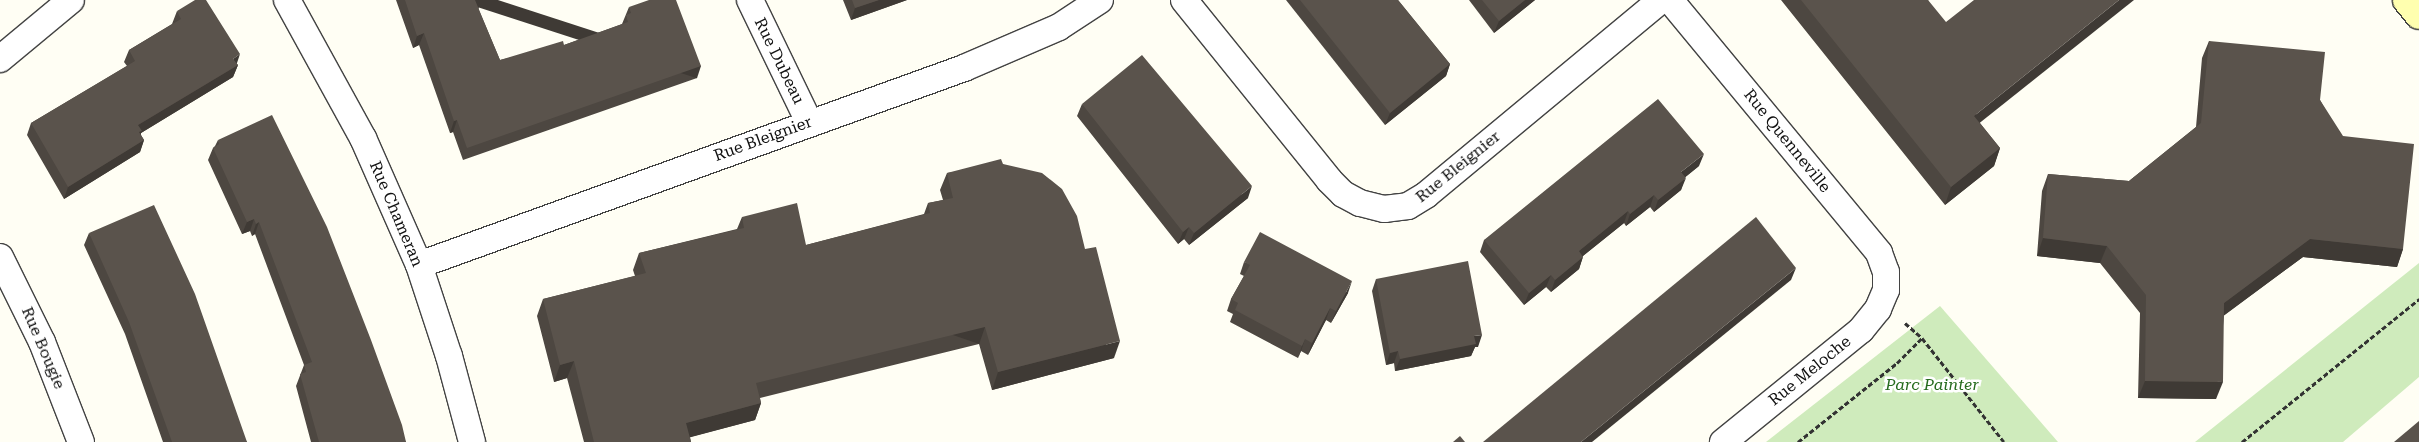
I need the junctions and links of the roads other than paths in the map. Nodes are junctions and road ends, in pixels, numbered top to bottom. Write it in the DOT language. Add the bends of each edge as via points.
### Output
graph roads {
  1 [pos="71,0"];
  2 [pos="287,0"];
  3 [pos="750,0"];
  4 [pos="1100,0"];
  5 [pos="1184,0"];
  6 [pos="1661,0"];
  7 [pos="1670,0"];
  8 [pos="2407,0"];
  9 [pos="2419,15"];
  10 [pos="0,59"];
  11 [pos="809,122"];
  12 [pos="0,257"];
  13 [pos="419,265"];
  14 [pos="1886,290"];
  15 [pos="81,442"];
  16 [pos="472,442"];
  17 [pos="1723,442"];
  1 -- 10 [label="street"];
  2 -- 13 [label="street, Rue Chameran" via="363,138"];
  3 -- 11 [label="street, Rue Dubeau"];
  4 -- 11 [label="street, Rue Bleignier" via="1059,27 1011,49"];
  5 -- 6 [label="street, Rue Bleignier" via="1329,180 1360,203 1384,209 1408,206 1426,195"];
  7 -- 14 [label="street, Rue Quenneville" via="1879,253 1886,272"];
  8 -- 9 [label="street"];
  11 -- 13 [label="street, Rue Bleignier"];
  12 -- 15 [label="street, Rue Bougie" via="42,342"];
  13 -- 16 [label="street, Rue Chameran" via="449,356"];
  14 -- 17 [label="street, Rue Meloche" via="1878,309 1861,330"];
}
